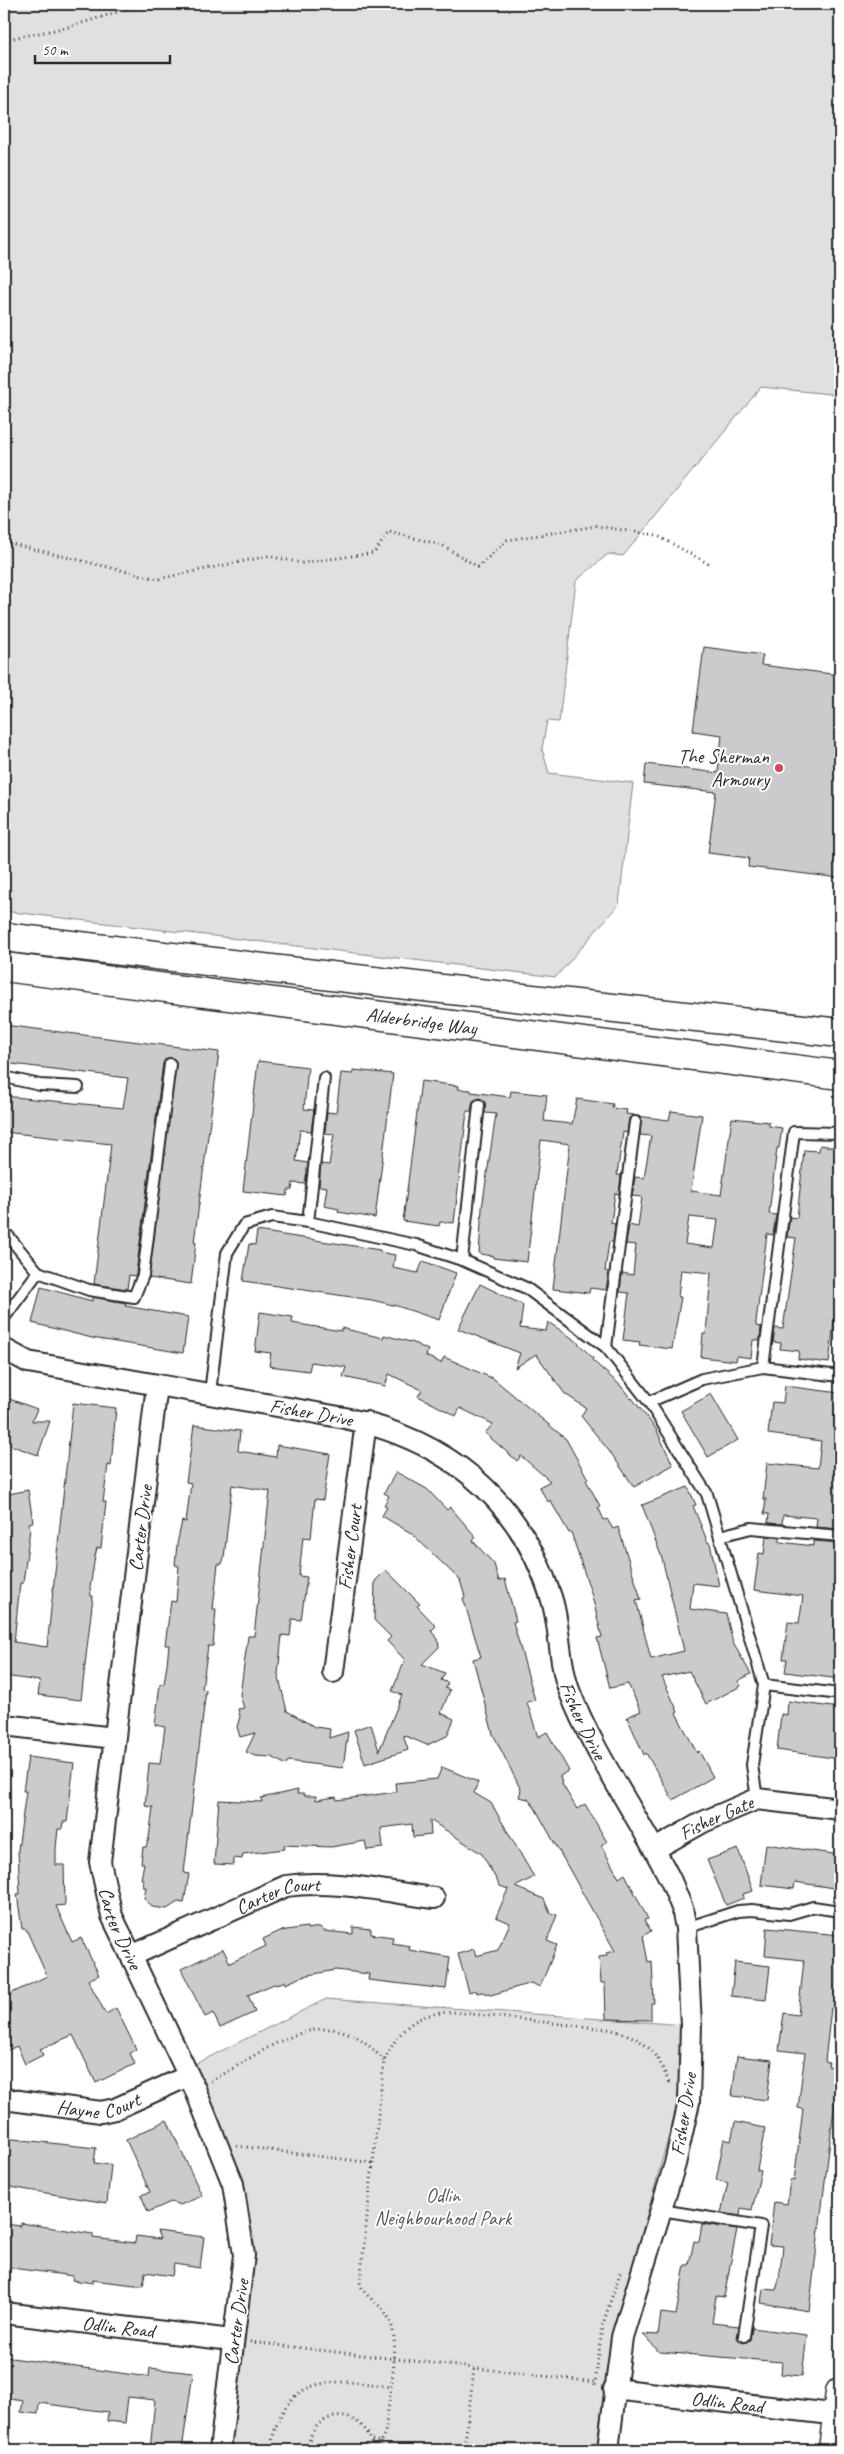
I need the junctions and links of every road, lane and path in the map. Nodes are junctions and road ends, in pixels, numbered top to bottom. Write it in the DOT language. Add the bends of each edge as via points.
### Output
graph roads {
  1 [pos="143,4"];
  2 [pos="4,40"];
  3 [pos="4,542"];
  4 [pos="710,564"];
  5 [pos="4,937"];
  6 [pos="4,953"];
  7 [pos="4,967"];
  8 [pos="258,968"];
  9 [pos="840,1033"];
  10 [pos="170,1064"];
  11 [pos="840,1075"];
  12 [pos="4,1076"];
  13 [pos="324,1078"];
  14 [pos="78,1087"];
  15 [pos="480,1105"];
  16 [pos="635,1122"];
  17 [pos="840,1133"];
  18 [pos="308,1222"];
  19 [pos="4,1232"];
  20 [pos="462,1260"];
  21 [pos="38,1272"];
  22 [pos="4,1318"];
  23 [pos="606,1347"];
  24 [pos="4,1349"];
  25 [pos="764,1367"];
  26 [pos="840,1376"];
  27 [pos="157,1385"];
  28 [pos="210,1393"];
  29 [pos="649,1402"];
  30 [pos="366,1422"];
  31 [pos="720,1536"];
  32 [pos="840,1536"];
  33 [pos="333,1672"];
  34 [pos="764,1685"];
  35 [pos="840,1694"];
  36 [pos="4,1724"];
  37 [pos="114,1738"];
  38 [pos="757,1799"];
  39 [pos="840,1809"];
  40 [pos="656,1849"];
  41 [pos="434,1898"];
  42 [pos="840,1911"];
  43 [pos="686,1928"];
  44 [pos="131,1956"];
  45 [pos="384,2061"];
  46 [pos="192,2082"];
  47 [pos="670,2086"];
  48 [pos="4,2099"];
  49 [pos="219,2147"];
  50 [pos="374,2163"];
  51 [pos="661,2210"];
  52 [pos="624,2262"];
  53 [pos="4,2313"];
  54 [pos="744,2336"];
  55 [pos="241,2341"];
  56 [pos="394,2359"];
  57 [pos="597,2363"];
  58 [pos="474,2369"];
  59 [pos="595,2382"];
  60 [pos="391,2387"];
  61 [pos="614,2389"];
  62 [pos="839,2407"];
  63 [pos="372,2440"];
  64 [pos="380,2442"];
  65 [pos="220,2450"];
  66 [pos="272,2450"];
  67 [pos="308,2450"];
  68 [pos="373,2450"];
  69 [pos="381,2450"];
  70 [pos="464,2450"];
  71 [pos="608,2450"];
  72 [pos="833,2450"];
  1 -- 2 [label="path" via="69,27"];
  3 -- 4 [label="path" via="158,579 268,556 302,563 374,553 389,532 442,544 478,567 507,540 596,526 656,535"];
  5 -- 8 [label="main road, Alderbridge Way"];
  6 -- 8 [label="main road" via="168,973"];
  7 -- 11 [label="main road, Alderbridge Way"];
  8 -- 9 [label="main road, Alderbridge Way"];
  10 -- 21 [label="lane" via="143,1275 134,1297 89,1290"];
  12 -- 14 [label="lane" via="40,1085"];
  13 -- 18 [label="lane"];
  15 -- 20 [label="lane"];
  16 -- 23 [label="lane"];
  17 -- 25 [label="lane" via="794,1132"];
  18 -- 20 [label="lane" via="416,1245"];
  18 -- 28 [label="lane" via="272,1217 244,1225 227,1253"];
  19 -- 21 [label="lane"];
  20 -- 23 [label="lane" via="526,1288"];
  21 -- 22 [label="lane"];
  23 -- 29 [label="lane"];
  24 -- 27 [label="street, Fisher Drive" via="28,1362"];
  25 -- 26 [label="lane"];
  25 -- 29 [label="lane" via="702,1379"];
  27 -- 28 [label="street, Fisher Drive"];
  27 -- 37 [label="street, Carter Drive"];
  28 -- 30 [label="street, Fisher Drive"];
  29 -- 31 [label="lane" via="707,1494"];
  30 -- 33 [label="street, Fisher Court"];
  30 -- 40 [label="street, Fisher Drive" via="445,1455 481,1484 510,1515 530,1547 552,1599 564,1671 575,1704"];
  31 -- 32 [label="lane" via="751,1528"];
  31 -- 34 [label="lane"];
  34 -- 35 [label="lane"];
  34 -- 38 [label="lane" via="752,1764"];
  36 -- 37 [label="street"];
  37 -- 44 [label="street, Carter Drive" via="100,1862 112,1916"];
  38 -- 39 [label="street, Fisher Gate"];
  38 -- 40 [label="street, Fisher Gate" via="703,1822"];
  40 -- 43 [label="street, Fisher Drive" via="682,1908"];
  41 -- 44 [label="street, Carter Court" via="326,1884 286,1886"];
  42 -- 43 [label="lane" via="813,1907 789,1914 738,1911"];
  43 -- 51 [label="street, Fisher Drive" via="691,2081 682,2137"];
  44 -- 46 [label="street, Carter Drive"];
  45 -- 46 [label="path" via="367,2043 348,2033 332,2029 312,2030 285,2038 228,2072"];
  45 -- 47 [label="path" via="394,2040 406,2028 435,2012 453,2012 629,2034 657,2057"];
  45 -- 50 [label="path"];
  46 -- 48 [label="street, Hayne Court" via="101,2112"];
  46 -- 49 [label="street, Carter Drive"];
  49 -- 50 [label="path" via="246,2146"];
  49 -- 55 [label="street, Carter Drive" via="233,2184 244,2255"];
  50 -- 56 [label="path" via="360,2282 362,2289 389,2319"];
  51 -- 54 [label="lane" via="760,2226"];
  51 -- 61 [label="street, Fisher Drive" via="622,2337"];
  52 -- 57 [label="path" via="602,2327"];
  53 -- 55 [label="street, Odlin Road"];
  55 -- 56 [label="path"];
  55 -- 65 [label="street, Carter Drive"];
  56 -- 58 [label="path"];
  56 -- 60 [label="path"];
  58 -- 59 [label="path"];
  58 -- 70 [label="path"];
  60 -- 64 [label="path" via="385,2433"];
  60 -- 66 [label="path" via="342,2381 317,2383 299,2393 285,2408 274,2429"];
  61 -- 62 [label="street, Odlin Road"];
  61 -- 71 [label="street, Fisher Drive"];
  62 -- 72 [label="main road"];
  63 -- 64 [label="path"];
  63 -- 67 [label="path" via="366,2428 357,2421 345,2416 333,2417 318,2425 311,2434"];
  63 -- 68 [label="path"];
  64 -- 69 [label="path"];
}
